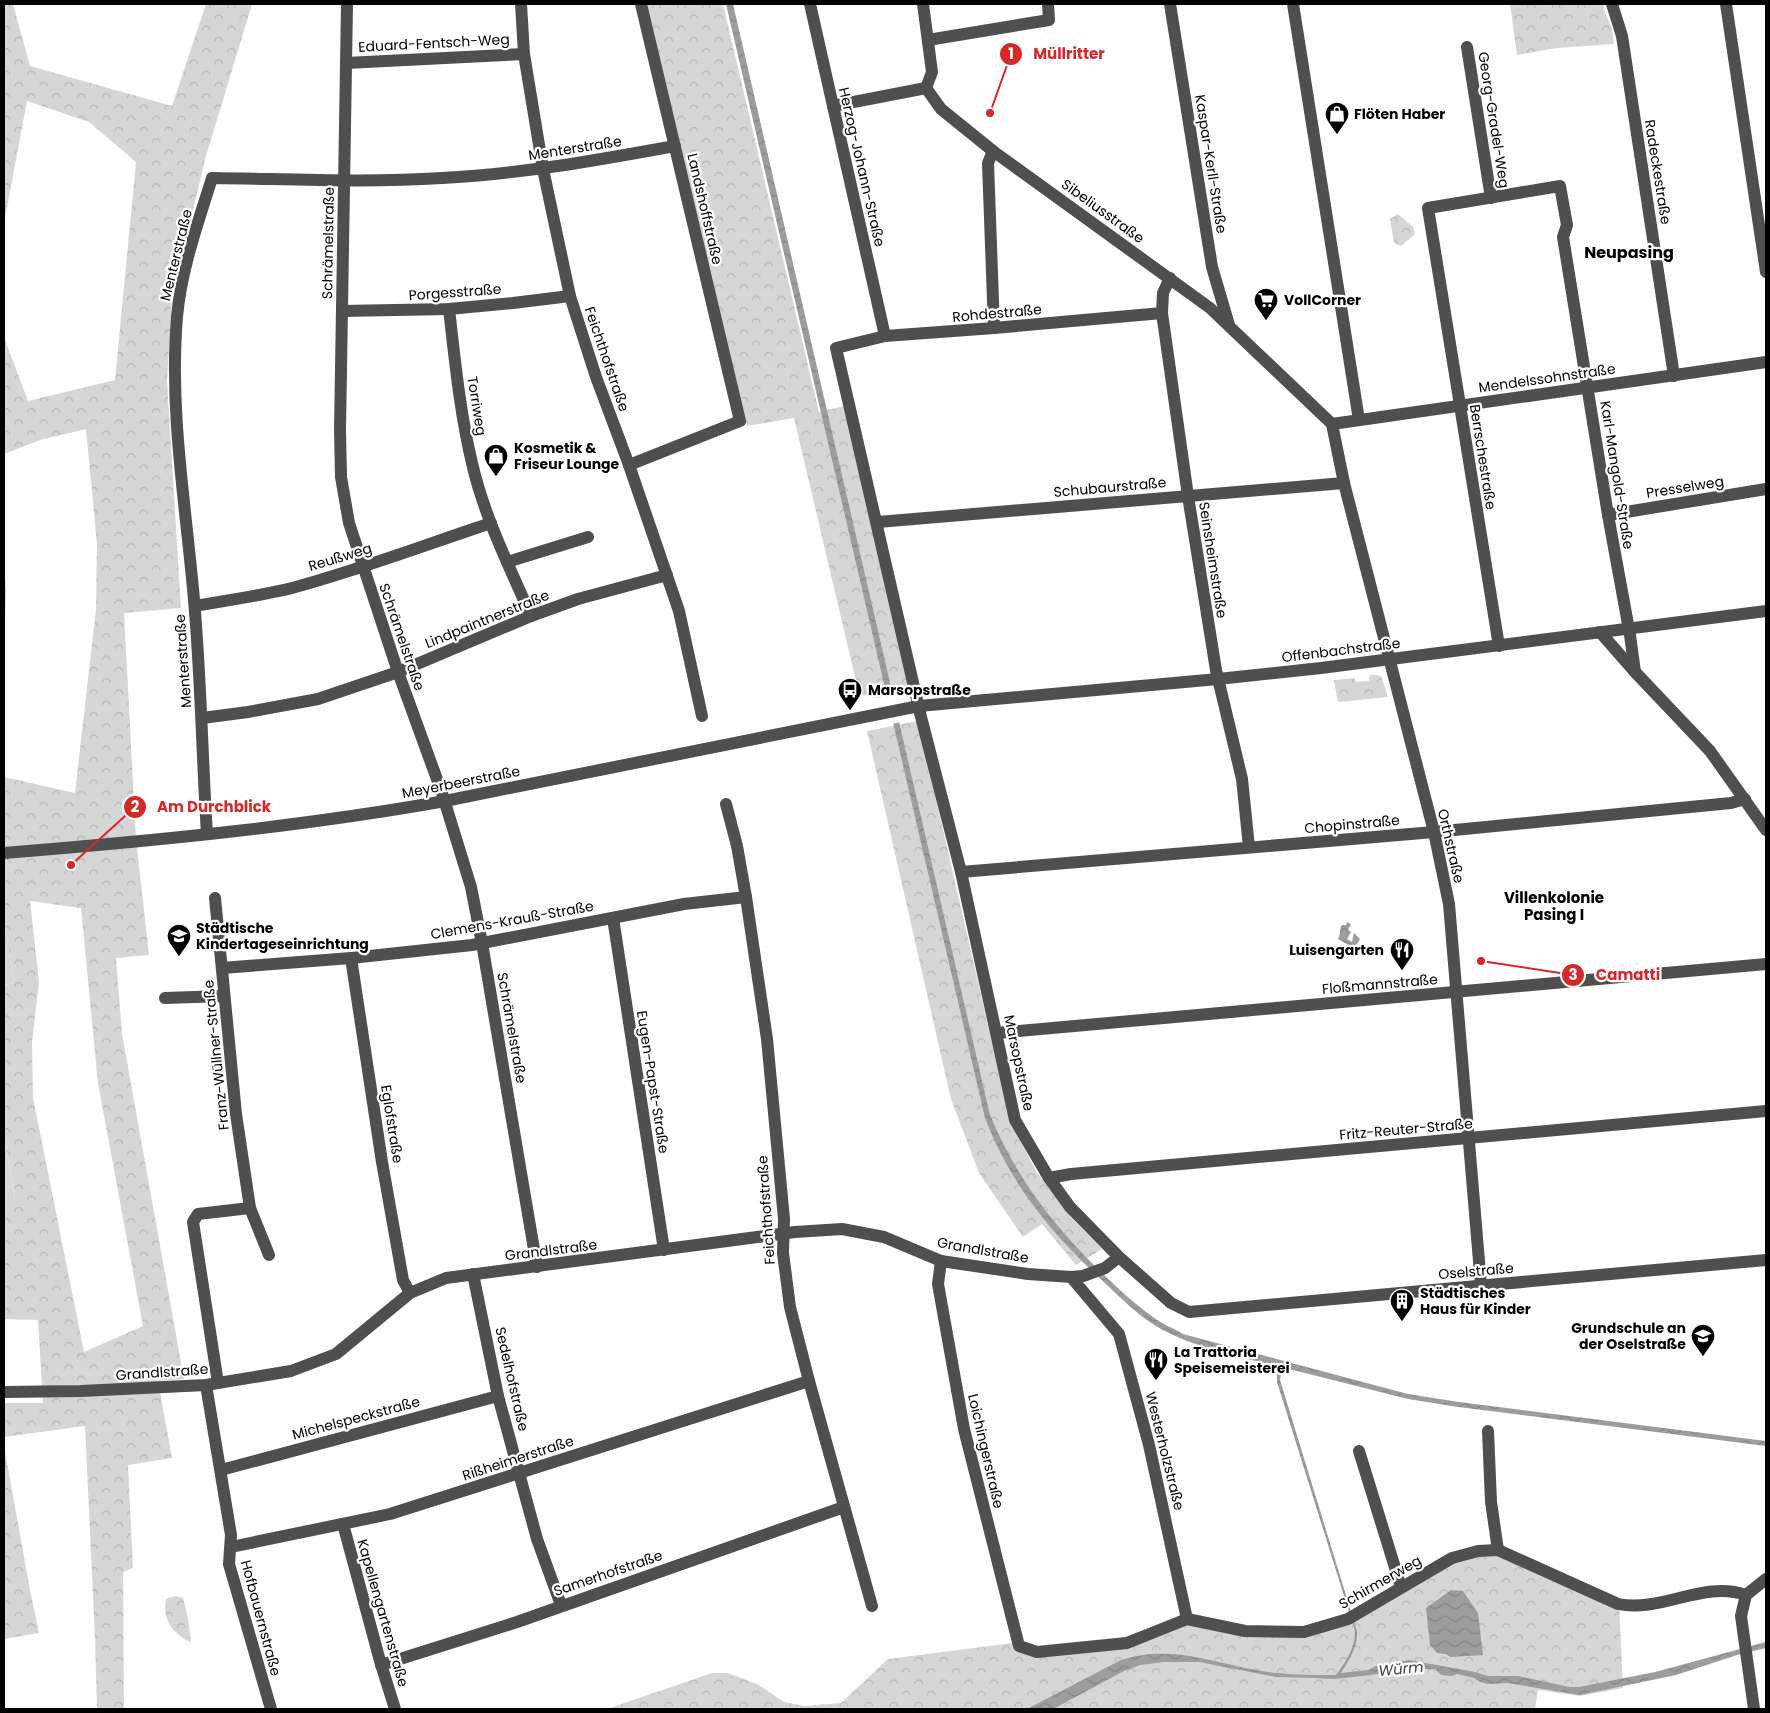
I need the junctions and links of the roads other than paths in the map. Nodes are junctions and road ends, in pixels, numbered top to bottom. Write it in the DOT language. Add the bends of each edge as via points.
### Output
graph roads {
  1 [pos="347,4"];
  2 [pos="521,4"];
  3 [pos="641,4"];
  4 [pos="810,4"];
  5 [pos="923,4"];
  6 [pos="1048,4"];
  7 [pos="1170,4"];
  8 [pos="1293,4"];
  9 [pos="1612,4"];
  10 [pos="1726,4"];
  11 [pos="928,40"];
  12 [pos="1467,47"];
  13 [pos="524,54"];
  14 [pos="346,63"];
  15 [pos="926,88"];
  16 [pos="833,106"];
  17 [pos="674,146"];
  18 [pos="993,150"];
  19 [pos="543,169"];
  20 [pos="345,180"];
  21 [pos="1491,198"];
  22 [pos="1563,238"];
  23 [pos="1432,244"];
  24 [pos="1766,272"];
  25 [pos="1170,278"];
  26 [pos="570,296"];
  27 [pos="449,309"];
  28 [pos="342,311"];
  29 [pos="1162,313"];
  30 [pos="1230,327"];
  31 [pos="994,328"];
  32 [pos="885,336"];
  33 [pos="836,348"];
  34 [pos="1766,362"];
  35 [pos="1674,376"];
  36 [pos="1588,388"];
  37 [pos="1460,406"];
  38 [pos="1359,420"];
  39 [pos="1332,424"];
  40 [pos="629,465"];
  41 [pos="1344,483"];
  42 [pos="1766,489"];
  43 [pos="1188,496"];
  44 [pos="1608,514"];
  45 [pos="878,522"];
  46 [pos="491,523"];
  47 [pos="588,537"];
  48 [pos="507,562"];
  49 [pos="362,566"];
  50 [pos="667,575"];
  51 [pos="195,606"];
  52 [pos="1766,611"];
  53 [pos="531,616"];
  54 [pos="1629,628"];
  55 [pos="1600,632"];
  56 [pos="1499,646"];
  57 [pos="1389,659"];
  58 [pos="398,672"];
  59 [pos="1635,672"];
  60 [pos="1218,679"];
  61 [pos="919,706"];
  62 [pos="702,716"];
  63 [pos="202,718"];
  64 [pos="1745,799"];
  65 [pos="445,801"];
  66 [pos="726,804"];
  67 [pos="1766,830"];
  68 [pos="1434,832"];
  69 [pos="207,834"];
  70 [pos="1248,847"];
  71 [pos="4,853"];
  72 [pos="961,872"];
  73 [pos="746,897"];
  74 [pos="215,898"];
  75 [pos="613,918"];
  76 [pos="482,942"];
  77 [pos="351,958"];
  78 [pos="1766,964"];
  79 [pos="222,968"];
  80 [pos="1455,992"];
  81 [pos="224,996"];
  82 [pos="165,998"];
  83 [pos="997,1033"];
  84 [pos="1766,1111"];
  85 [pos="1468,1138"];
  86 [pos="1049,1178"];
  87 [pos="250,1208"];
  88 [pos="784,1234"];
  89 [pos="664,1250"];
  90 [pos="269,1255"];
  91 [pos="1118,1257"];
  92 [pos="1766,1260"];
  93 [pos="941,1261"];
  94 [pos="537,1267"];
  95 [pos="473,1274"];
  96 [pos="1077,1277"];
  97 [pos="1481,1286"];
  98 [pos="410,1293"];
  99 [pos="1189,1312"];
  100 [pos="809,1381"];
  101 [pos="212,1384"];
  102 [pos="4,1392"];
  103 [pos="498,1396"];
  104 [pos="1488,1431"];
  105 [pos="1358,1451"];
  106 [pos="221,1470"];
  107 [pos="520,1474"];
  108 [pos="844,1507"];
  109 [pos="343,1524"];
  110 [pos="231,1546"];
  111 [pos="1498,1550"];
  112 [pos="1766,1579"];
  113 [pos="1401,1587"];
  114 [pos="1746,1595"];
  115 [pos="561,1605"];
  116 [pos="872,1606"];
  117 [pos="1186,1619"];
  118 [pos="381,1665"];
  119 [pos="271,1709"];
  120 [pos="395,1709"];
  121 [pos="1754,1709"];
  1 -- 14 [label="street, Schrämelstraße"];
  2 -- 13 [label="street, Feichthofstraße"];
  3 -- 17 [label="street, Landshoffstraße"];
  4 -- 16 [label="street, Herzog-Johann-Straße"];
  5 -- 11 [label="street"];
  6 -- 11 [label="street" via="1049,20"];
  7 -- 30 [label="street, Kaspar-Kerll-Straße" via="1212,268"];
  8 -- 38 [label="street"];
  9 -- 35 [label="street, Radeckestraße" via="1622,36"];
  10 -- 24 [label="street"];
  11 -- 15 [label="street" via="932,72"];
  12 -- 21 [label="street, Georg-Gradel-Weg"];
  13 -- 14 [label="street, Eduard-Fentsch-Weg"];
  13 -- 19 [label="street, Feichthofstraße"];
  14 -- 20 [label="street, Schrämelstraße"];
  15 -- 16 [label="street"];
  15 -- 18 [label="street, Sibeliusstraße" via="942,108"];
  16 -- 32 [label="street, Herzog-Johann-Straße"];
  17 -- 19 [label="street, Menterstraße"];
  17 -- 40 [label="street, Landshoffstraße" via="740,421"];
  18 -- 25 [label="street, Sibeliusstraße"];
  18 -- 31 [label="street" via="988,163"];
  19 -- 20 [label="street, Menterstraße" via="443,178"];
  19 -- 26 [label="street, Feichthofstraße"];
  20 -- 28 [label="street, Schrämelstraße"];
  20 -- 51 [label="street, Menterstraße" via="212,178 181,288 175,353 179,450"];
  21 -- 22 [label="street, Georg-Gradel-Weg" via="1560,186 1567,225"];
  21 -- 23 [label="street, Georg-Gradel-Weg" via="1428,208"];
  22 -- 36 [label="street, Karl-Mangold-Straße"];
  23 -- 37 [label="street, Berrschestraße"];
  25 -- 29 [label="street, Seinsheimstraße" via="1163,293"];
  25 -- 30 [label="street, Sibeliusstraße"];
  26 -- 27 [label="street, Porgesstraße"];
  26 -- 40 [label="street, Feichthofstraße"];
  27 -- 28 [label="street, Porgesstraße"];
  27 -- 46 [label="street, Torriweg" via="472,464"];
  28 -- 49 [label="street, Schrämelstraße" via="341,478 349,523"];
  29 -- 31 [label="street, Rohdestraße"];
  29 -- 43 [label="street, Seinsheimstraße"];
  30 -- 39 [label="street, Sibeliusstraße"];
  31 -- 32 [label="street, Rohdestraße"];
  32 -- 33 [label="street, Rohdestraße"];
  33 -- 45 [label="street, Marsopstraße"];
  34 -- 35 [label="street, Mendelssohnstraße"];
  35 -- 36 [label="street, Mendelssohnstraße"];
  36 -- 37 [label="street, Mendelssohnstraße"];
  36 -- 44 [label="street, Karl-Mangold-Straße"];
  37 -- 38 [label="street, Mendelssohnstraße"];
  37 -- 56 [label="street, Berrschestraße"];
  38 -- 39 [label="street, Mendelssohnstraße"];
  39 -- 41 [label="street, Orthstraße"];
  40 -- 50 [label="street, Feichthofstraße"];
  41 -- 43 [label="street, Schubaurstraße"];
  41 -- 57 [label="street, Orthstraße"];
  42 -- 44 [label="street, Presselweg"];
  43 -- 45 [label="street, Schubaurstraße"];
  43 -- 60 [label="street, Seinsheimstraße"];
  44 -- 54 [label="street, Karl-Mangold-Straße"];
  45 -- 61 [label="street, Marsopstraße"];
  46 -- 48 [label="street, Torriweg"];
  46 -- 49 [label="street, Reußweg"];
  47 -- 48 [label="street"];
  48 -- 53 [label="street, Torriweg"];
  49 -- 51 [label="street, Reußweg" via="293,587"];
  49 -- 58 [label="street, Schrämelstraße"];
  50 -- 53 [label="street, Lindpaintnerstraße" via="586,596"];
  50 -- 62 [label="street, Feichthofstraße"];
  51 -- 63 [label="street, Menterstraße"];
  52 -- 54 [label="street, Offenbachstraße"];
  53 -- 58 [label="street, Lindpaintnerstraße"];
  54 -- 55 [label="street, Offenbachstraße"];
  54 -- 59 [label="street, Karl-Mangold-Straße"];
  55 -- 56 [label="street, Offenbachstraße"];
  55 -- 59 [label="street"];
  56 -- 57 [label="street, Offenbachstraße"];
  57 -- 60 [label="street, Offenbachstraße"];
  57 -- 68 [label="street, Orthstraße"];
  58 -- 63 [label="street, Lindpaintnerstraße" via="318,699"];
  58 -- 65 [label="street, Schrämelstraße"];
  59 -- 64 [label="street" via="1710,750"];
  60 -- 61 [label="street, Offenbachstraße"];
  60 -- 70 [label="street, Seinsheimstraße" via="1242,779"];
  61 -- 65 [label="street, Meyerbeerstraße"];
  61 -- 72 [label="street, Marsopstraße"];
  63 -- 69 [label="street, Menterstraße"];
  64 -- 67 [label="street"];
  64 -- 68 [label="street, Chopinstraße" via="1731,803"];
  65 -- 69 [label="street, Meyerbeerstraße" via="308,823"];
  65 -- 76 [label="street, Schrämelstraße" via="471,887"];
  66 -- 73 [label="street, Feichthofstraße"];
  68 -- 70 [label="street, Chopinstraße"];
  68 -- 80 [label="street, Orthstraße" via="1449,904"];
  69 -- 71 [label="street, Meyerbeerstraße"];
  70 -- 72 [label="street, Chopinstraße"];
  72 -- 83 [label="street, Marsopstraße"];
  73 -- 75 [label="street, Clemens-Krauß-Straße" via="684,904"];
  73 -- 88 [label="street, Feichthofstraße" via="767,1040"];
  74 -- 79 [label="street, Franz-Wüllner-Straße"];
  75 -- 76 [label="street, Clemens-Krauß-Straße"];
  75 -- 89 [label="street, Eugen-Papst-Straße"];
  76 -- 77 [label="street, Clemens-Krauß-Straße"];
  76 -- 94 [label="street, Schrämelstraße"];
  77 -- 79 [label="street, Clemens-Krauß-Straße"];
  77 -- 98 [label="street, Eglofstraße" via="403,1280"];
  78 -- 80 [label="street, Floßmannstraße"];
  79 -- 81 [label="street, Franz-Wüllner-Straße"];
  80 -- 83 [label="street, Floßmannstraße"];
  80 -- 85 [label="street, Orthstraße"];
  81 -- 82 [label="street"];
  81 -- 87 [label="street, Franz-Wüllner-Straße"];
  83 -- 86 [label="street, Marsopstraße" via="1015,1120"];
  84 -- 85 [label="street, Fritz-Reuter-Straße"];
  85 -- 86 [label="street, Fritz-Reuter-Straße"];
  85 -- 97 [label="street, Orthstraße"];
  86 -- 91 [label="street, Marsopstraße" via="1070,1207"];
  87 -- 90 [label="street, Franz-Wüllner-Straße"];
  87 -- 101 [label="street" via="198,1214 193,1222"];
  88 -- 89 [label="street, Grandlstraße"];
  88 -- 93 [label="street, Grandlstraße" via="842,1230 884,1237"];
  88 -- 100 [label="street, Feichthofstraße" via="790,1307"];
  89 -- 94 [label="street, Grandlstraße"];
  91 -- 96 [label="street, Grandlstraße" via="1105,1268"];
  91 -- 99 [label="street, Marsopstraße" via="1172,1303"];
  92 -- 97 [label="street, Oselstraße"];
  93 -- 96 [label="street, Grandlstraße" via="1009,1272"];
  93 -- 117 [label="street, Loichingerstraße" via="938,1284 964,1429 1019,1646 1037,1652 1127,1643"];
  94 -- 95 [label="street, Grandlstraße"];
  95 -- 98 [label="street, Grandlstraße" via="446,1278"];
  95 -- 103 [label="street, Sedelhofstraße"];
  96 -- 117 [label="street, Westerholzstraße" via="1119,1334 1154,1464"];
  97 -- 99 [label="street, Oselstraße"];
  98 -- 101 [label="street, Grandlstraße" via="336,1354 291,1371"];
  100 -- 107 [label="street, Rißheimerstraße"];
  100 -- 108 [label="street, Feichthofstraße"];
  101 -- 102 [label="street, Grandlstraße"];
  101 -- 106 [label="street, Hofbauernstraße"];
  103 -- 106 [label="street, Michelspeckstraße"];
  103 -- 107 [label="street, Sedelhofstraße"];
  104 -- 111 [label="street" via="1491,1502"];
  105 -- 113 [label="street"];
  106 -- 110 [label="street, Hofbauernstraße"];
  107 -- 109 [label="street, Rißheimerstraße" via="390,1514"];
  107 -- 115 [label="street, Sedelhofstraße" via="537,1539"];
  108 -- 115 [label="street, Samerhofstraße"];
  108 -- 116 [label="street, Feichthofstraße"];
  109 -- 110 [label="street, Rißheimerstraße"];
  109 -- 118 [label="street, Kapellengartenstraße"];
  110 -- 119 [label="street, Hofbauernstraße" via="229,1564"];
  111 -- 113 [label="street, Schirmerweg" via="1452,1558"];
  111 -- 114 [label="street, Schirmerweg" via="1618,1604 1632,1607 1718,1590 1734,1590"];
  112 -- 114 [label="street"];
  113 -- 117 [label="street, Schirmerweg" via="1354,1616 1304,1632 1245,1631"];
  114 -- 121 [label="street" via="1741,1616"];
  115 -- 118 [label="street, Samerhofstraße"];
  118 -- 120 [label="street, Kapellengartenstraße"];
}
